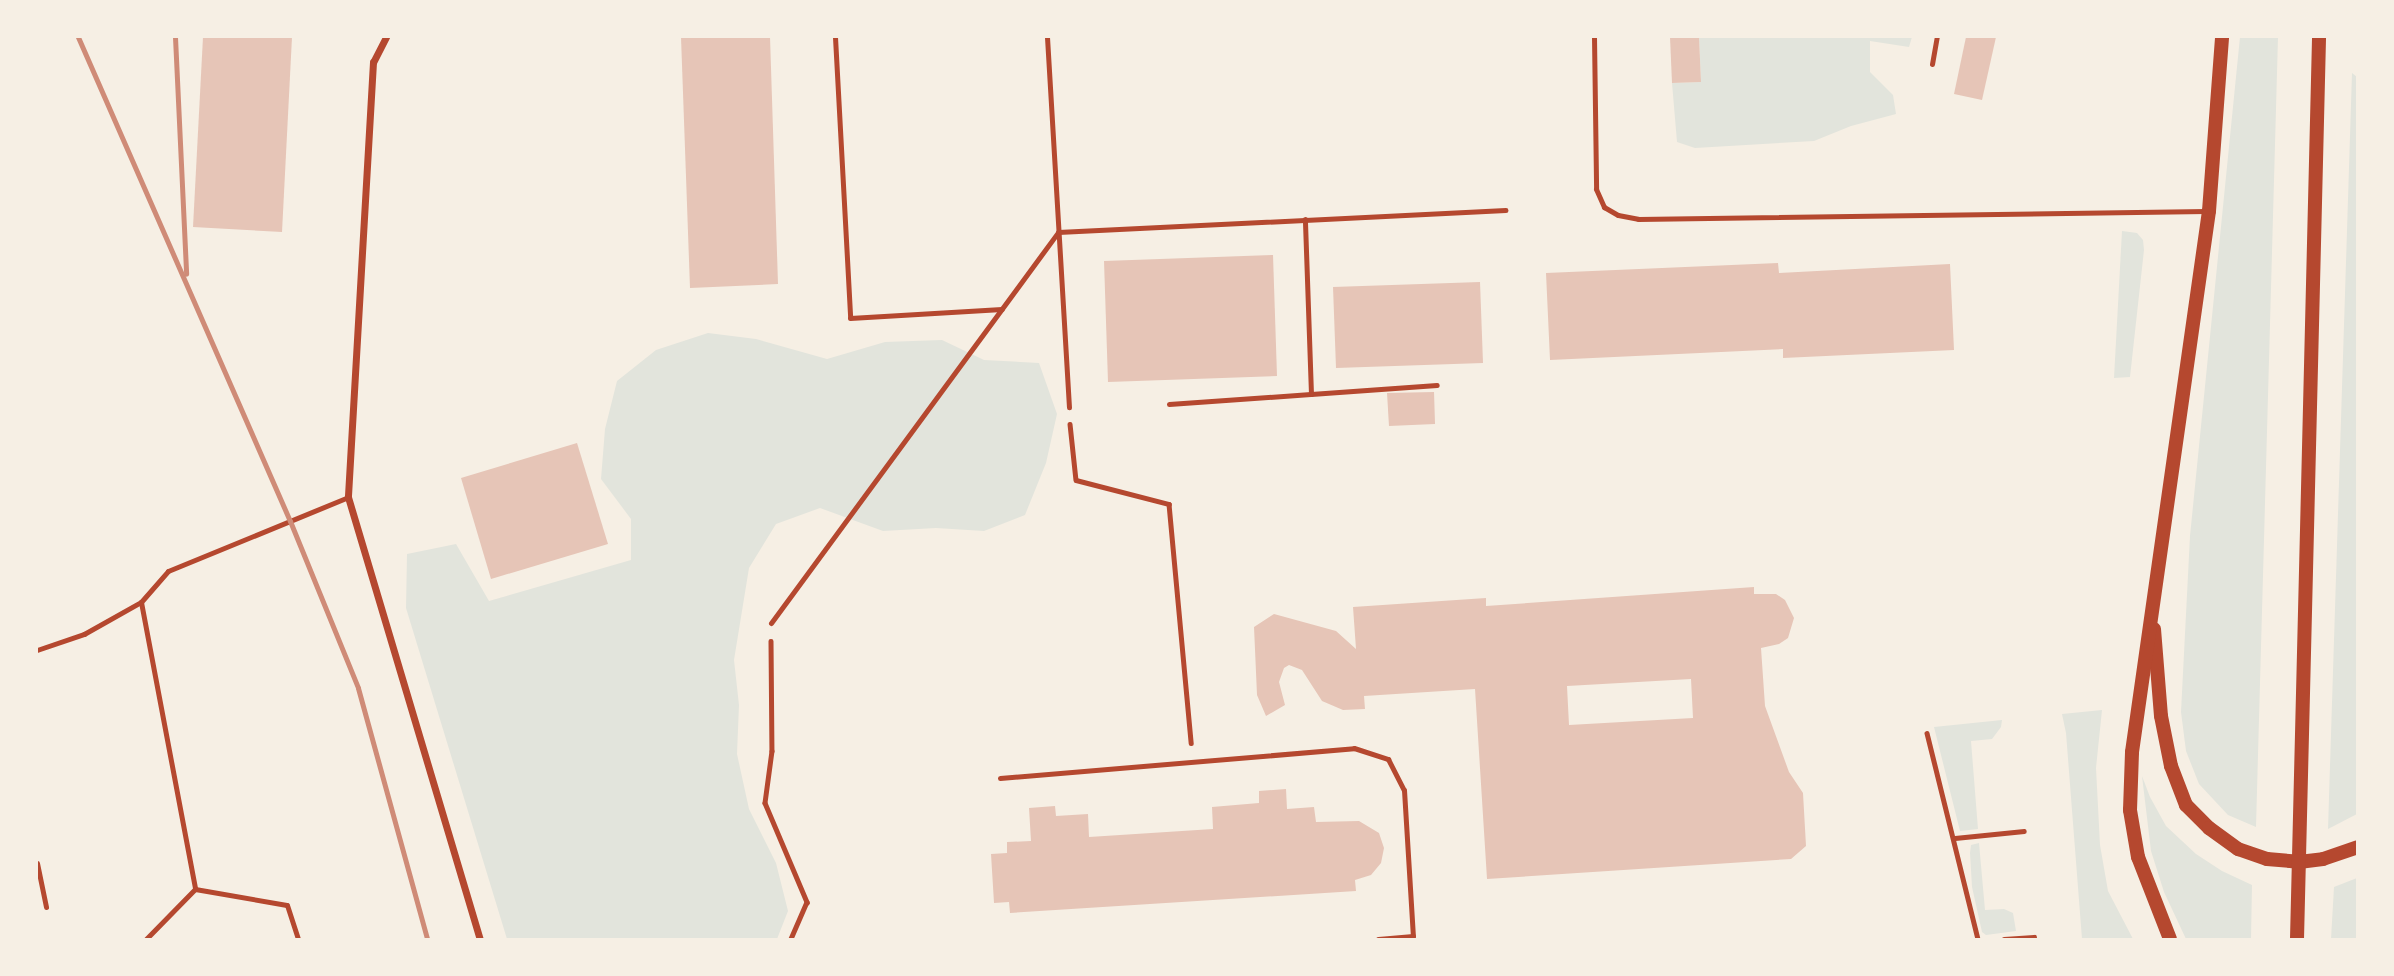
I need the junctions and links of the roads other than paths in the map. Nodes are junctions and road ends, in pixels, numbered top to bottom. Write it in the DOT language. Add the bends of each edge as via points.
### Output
graph roads {
  1 [pos="386,37"];
  2 [pos="835,37"];
  3 [pos="1047,37"];
  4 [pos="1594,37"];
  5 [pos="1937,37"];
  6 [pos="2222,37"];
  7 [pos="2319,37"];
  8 [pos="1932,64"];
  9 [pos="1505,210"];
  10 [pos="2209,211"];
  11 [pos="1305,219"];
  12 [pos="1058,232"];
  13 [pos="1002,309"];
  14 [pos="1437,384"];
  15 [pos="1311,394"];
  16 [pos="1169,404"];
  17 [pos="1069,407"];
  18 [pos="348,497"];
  19 [pos="141,602"];
  20 [pos="2152,603"];
  21 [pos="771,623"];
  22 [pos="37,650"];
  23 [pos="1000,778"];
  24 [pos="2357,846"];
  25 [pos="2299,862"];
  26 [pos="37,863"];
  27 [pos="195,888"];
  28 [pos="46,907"];
  29 [pos="146,939"];
  30 [pos="298,939"];
  31 [pos="480,939"];
  32 [pos="1378,939"];
  33 [pos="2170,939"];
  34 [pos="2297,939"];
  1 -- 18 [label="street" via="373,62"];
  2 -- 13 [label="lane" via="849,318"];
  3 -- 12 [label="lane"];
  4 -- 10 [label="lane" via="1596,189 1604,207 1618,215 1638,219"];
  5 -- 8 [label="lane"];
  6 -- 10 [label="main road"];
  7 -- 25 [label="main road"];
  9 -- 11 [label="lane"];
  10 -- 20 [label="main road"];
  11 -- 12 [label="lane"];
  11 -- 15 [label="lane"];
  12 -- 13 [label="lane"];
  12 -- 17 [label="lane"];
  13 -- 21 [label="lane"];
  14 -- 15 [label="lane"];
  15 -- 16 [label="lane"];
  18 -- 19 [label="lane" via="168,571"];
  18 -- 31 [label="street"];
  19 -- 22 [label="lane" via="84,634"];
  19 -- 27 [label="lane"];
  20 -- 25 [label="main road" via="2161,716 2171,766 2186,805 2238,849 2267,859"];
  20 -- 33 [label="main road" via="2134,729 2130,810 2138,858"];
  23 -- 32 [label="lane" via="1354,748 1388,759 1404,790 1413,936"];
  24 -- 25 [label="main road"];
  25 -- 34 [label="main road"];
  26 -- 28 [label="lane"];
  27 -- 29 [label="lane"];
  27 -- 30 [label="lane" via="287,905"];
}
